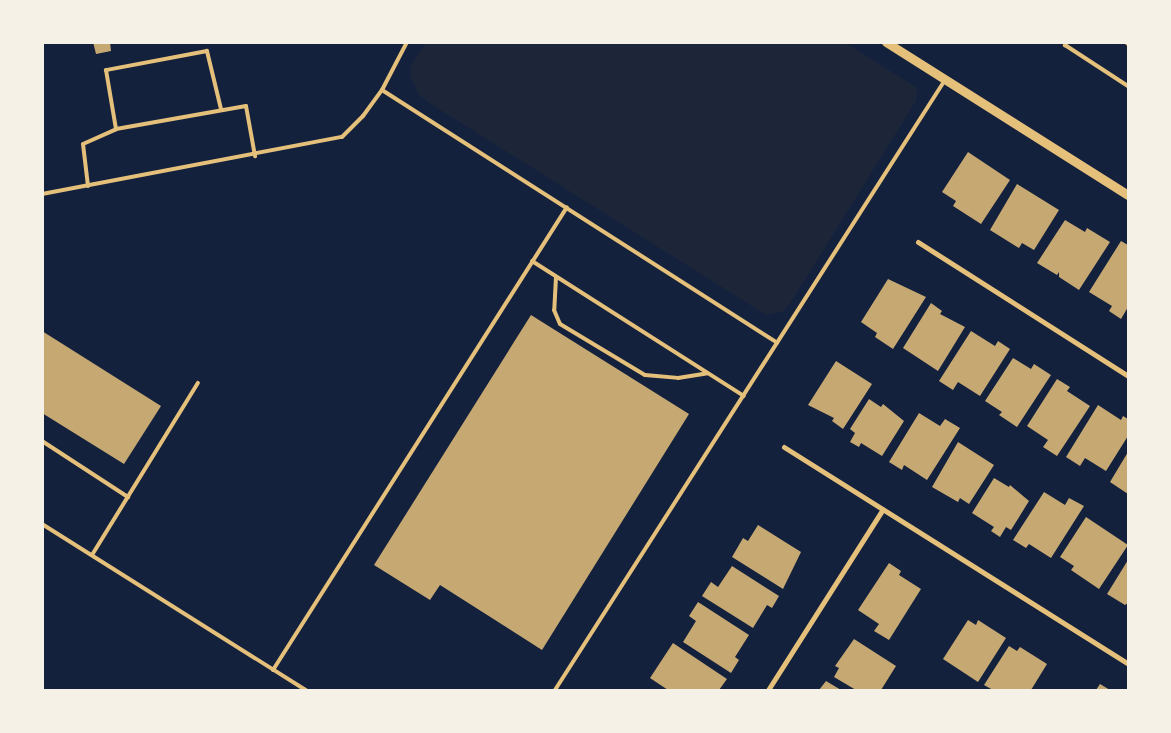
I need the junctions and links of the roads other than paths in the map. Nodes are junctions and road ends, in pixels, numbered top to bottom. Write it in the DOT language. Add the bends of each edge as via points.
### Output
graph roads {
  1 [pos="407,42"];
  2 [pos="886,42"];
  3 [pos="1067,42"];
  4 [pos="945,80"];
  5 [pos="1128,86"];
  6 [pos="382,90"];
  7 [pos="221,109"];
  8 [pos="116,129"];
  9 [pos="254,156"];
  10 [pos="88,186"];
  11 [pos="42,194"];
  12 [pos="1128,195"];
  13 [pos="567,207"];
  14 [pos="918,242"];
  15 [pos="532,261"];
  16 [pos="556,277"];
  17 [pos="777,343"];
  18 [pos="708,373"];
  19 [pos="1128,376"];
  20 [pos="198,383"];
  21 [pos="744,396"];
  22 [pos="42,441"];
  23 [pos="784,447"];
  24 [pos="128,497"];
  25 [pos="883,509"];
  26 [pos="42,524"];
  27 [pos="92,555"];
  28 [pos="1128,664"];
  29 [pos="273,670"];
  30 [pos="306,690"];
  31 [pos="555,690"];
  32 [pos="768,690"];
  1 -- 6 [label="lane"];
  2 -- 4 [label="street"];
  3 -- 5 [label="lane" via="1066,46"];
  4 -- 12 [label="street"];
  4 -- 17 [label="lane"];
  6 -- 9 [label="lane" via="342,138"];
  6 -- 13 [label="lane"];
  7 -- 8 [label="lane"];
  7 -- 8 [label="lane" via="207,51 189,54 106,70"];
  7 -- 9 [label="lane" via="246,106"];
  8 -- 10 [label="lane" via="83,144"];
  9 -- 10 [label="lane"];
  10 -- 11 [label="lane"];
  13 -- 15 [label="lane"];
  13 -- 17 [label="lane"];
  14 -- 19 [label="street"];
  15 -- 16 [label="lane"];
  15 -- 29 [label="lane"];
  16 -- 18 [label="lane"];
  16 -- 18 [label="lane" via="554,310 560,324 645,375 678,378"];
  17 -- 21 [label="lane"];
  18 -- 21 [label="lane"];
  20 -- 24 [label="lane"];
  21 -- 31 [label="lane"];
  22 -- 24 [label="lane"];
  23 -- 25 [label="street"];
  24 -- 27 [label="lane"];
  25 -- 28 [label="street"];
  25 -- 32 [label="street"];
  26 -- 27 [label="lane"];
  27 -- 29 [label="lane"];
  29 -- 30 [label="lane"];
}
